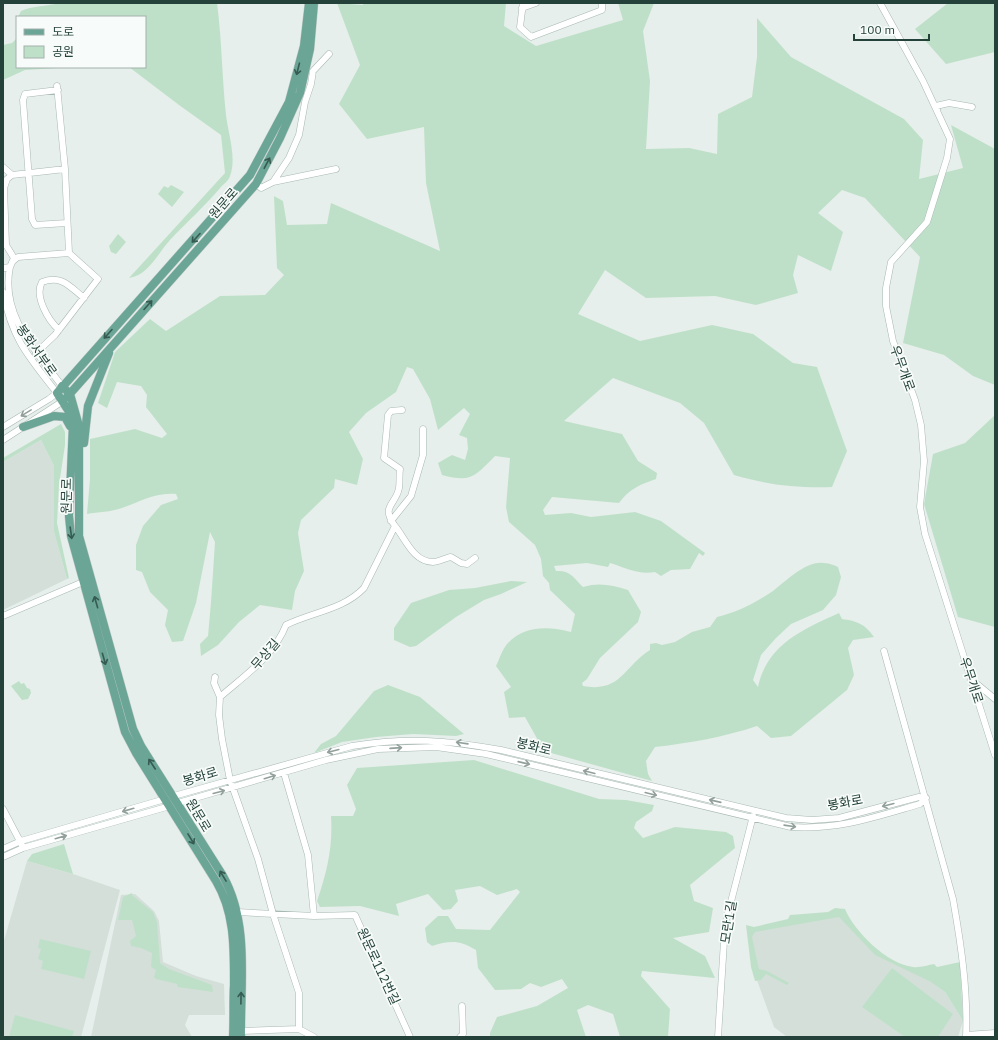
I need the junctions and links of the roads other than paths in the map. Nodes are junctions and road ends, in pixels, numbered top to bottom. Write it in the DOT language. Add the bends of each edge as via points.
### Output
graph roads {
  1 [pos="309,3"];
  2 [pos="314,3"];
  3 [pos="536,3"];
  4 [pos="602,3"];
  5 [pos="880,3"];
  6 [pos="523,6"];
  7 [pos="329,54"];
  8 [pos="310,71"];
  9 [pos="972,107"];
  10 [pos="937,109"];
  11 [pos="66,169"];
  12 [pos="336,169"];
  13 [pos="30,172"];
  14 [pos="6,174"];
  15 [pos="273,182"];
  16 [pos="256,184"];
  17 [pos="67,223"];
  18 [pos="8,250"];
  19 [pos="69,253"];
  20 [pos="11,263"];
  21 [pos="3,292"];
  22 [pos="84,298"];
  23 [pos="59,330"];
  24 [pos="112,344"];
  25 [pos="36,353"];
  26 [pos="59,389"];
  27 [pos="70,394"];
  28 [pos="63,401"];
  29 [pos="402,410"];
  30 [pos="3,427"];
  31 [pos="22,428"];
  32 [pos="423,429"];
  33 [pos="72,438"];
  34 [pos="3,440"];
  35 [pos="77,516"];
  36 [pos="393,524"];
  37 [pos="475,558"];
  38 [pos="86,581"];
  39 [pos="3,616"];
  40 [pos="884,651"];
  41 [pos="215,677"];
  42 [pos="972,680"];
  43 [pos="220,697"];
  44 [pos="995,699"];
  45 [pos="995,755"];
  46 [pos="284,773"];
  47 [pos="230,780"];
  48 [pos="233,789"];
  49 [pos="926,798"];
  50 [pos="165,799"];
  51 [pos="174,802"];
  52 [pos="3,809"];
  53 [pos="753,810"];
  54 [pos="752,819"];
  55 [pos="21,841"];
  56 [pos="23,848"];
  57 [pos="3,849"];
  58 [pos="3,857"];
  59 [pos="234,913"];
  60 [pos="273,914"];
  61 [pos="314,916"];
  62 [pos="462,1006"];
  63 [pos="299,1029"];
  64 [pos="994,1033"];
  65 [pos="237,1034"];
  66 [pos="966,1036"];
  67 [pos="314,1037"];
  68 [pos="410,1037"];
  69 [pos="460,1037"];
  70 [pos="718,1037"];
  1 -- 26 [label="main road, 원문로, one-way" via="304,46 289,102 250,175"];
  2 -- 8 [label="main road, 원문로"];
  3 -- 6 [label="street"];
  4 -- 6 [label="street" via="602,10 531,36 520,27"];
  5 -- 10 [label="street, 우무개로"];
  7 -- 8 [label="street"];
  8 -- 15 [label="street" via="311,84 299,135"];
  16 -- 8 [label="main road, 원문로, one-way"];
  9 -- 10 [label="street" via="949,103 936,106"];
  10 -- 42 [label="street, 우무개로" via="950,139 947,158 927,222 891,262 886,306 893,341 915,400 921,425 924,461 920,507 925,534"];
  11 -- 13 [label="street"];
  11 -- 13 [label="street" via="58,88 25,94 23,100"];
  11 -- 17 [label="street"];
  12 -- 15 [label="street"];
  13 -- 14 [label="street"];
  13 -- 17 [label="street" via="32,222 35,226"];
  14 -- 18 [label="street" via="4,188"];
  15 -- 16 [label="street" via="261,188"];
  24 -- 16 [label="main road, 원문로, one-way"];
  17 -- 19 [label="street"];
  18 -- 20 [label="street"];
  19 -- 20 [label="street"];
  19 -- 22 [label="street" via="98,279"];
  20 -- 25 [label="street, 봉화서부로" via="8,284 14,313 22,334"];
  21 -- 26 [label="street, 봉화서부로" via="10,323 19,343"];
  22 -- 23 [label="street"];
  22 -- 23 [label="street" via="61,280 52,278 42,282 39,288 40,297 52,324"];
  23 -- 25 [label="street"];
  24 -- 27 [label="main road, 원문로"];
  24 -- 35 [label="main road" via="88,406"];
  25 -- 26 [label="street, 봉화서부로"];
  26 -- 27 [label="main road"];
  26 -- 28 [label="main road, 원문로"];
  26 -- 30 [label="street, one-way" via="49,399"];
  27 -- 28 [label="main road"];
  27 -- 35 [label="main road, 원문로" via="79,426"];
  28 -- 31 [label="street"];
  28 -- 33 [label="main road, 원문로" via="73,424"];
  29 -- 36 [label="street, 무상길" via="391,411 388,415 384,458 400,469 399,490 389,511"];
  31 -- 33 [label="main road" via="58,415 69,423"];
  31 -- 34 [label="street"];
  32 -- 36 [label="street, 무상길" via="423,455 411,496"];
  33 -- 38 [label="main road, 원문로, one-way" via="69,516 71,536"];
  35 -- 38 [label="main road, 원문로"];
  36 -- 37 [label="street" via="419,557 433,562 451,557 467,564"];
  36 -- 43 [label="street, 무상길" via="364,588 356,596 319,614 286,625 275,646 250,672"];
  38 -- 39 [label="street"];
  38 -- 50 [label="main road, 원문로, one-way" via="125,732"];
  51 -- 38 [label="main road, 원문로, one-way" via="136,738"];
  40 -- 49 [label="street"];
  41 -- 43 [label="street" via="214,683"];
  42 -- 44 [label="street"];
  42 -- 45 [label="street, 우무개로"];
  43 -- 47 [label="street" via="219,715"];
  48 -- 46 [label="street, 봉화로, one-way"];
  46 -- 54 [label="street, 봉화로, one-way" via="326,760 378,749 436,747 462,750"];
  46 -- 61 [label="street" via="308,855"];
  47 -- 48 [label="street"];
  47 -- 51 [label="street, 봉화로"];
  53 -- 47 [label="street, 봉화로, one-way" via="501,750 436,740 382,741 352,746"];
  51 -- 48 [label="street, 봉화로, one-way"];
  48 -- 60 [label="street" via="258,859"];
  49 -- 53 [label="street, 봉화로, one-way" via="919,797 839,818 812,820 786,818"];
  54 -- 49 [label="street, 봉화로, one-way" via="791,827 843,825 920,804"];
  49 -- 66 [label="street" via="953,899 960,937"];
  50 -- 51 [label="main road, 원문로"];
  50 -- 55 [label="street, one-way"];
  56 -- 51 [label="street, 봉화로, one-way"];
  51 -- 59 [label="main road, 원문로"];
  52 -- 55 [label="street"];
  53 -- 54 [label="street, 모란1길"];
  54 -- 70 [label="street, 모란1길" via="725,924"];
  55 -- 56 [label="street"];
  55 -- 57 [label="street"];
  56 -- 58 [label="street, 봉화로"];
  59 -- 60 [label="street, 원문로112번길"];
  59 -- 65 [label="main road, 원문로"];
  60 -- 61 [label="street, 원문로112번길"];
  60 -- 63 [label="street" via="299,993"];
  61 -- 68 [label="street, 원문로112번길" via="355,916"];
  62 -- 69 [label="street" via="463,1034"];
  63 -- 65 [label="street"];
  63 -- 67 [label="street"];
  64 -- 66 [label="street"];
}
